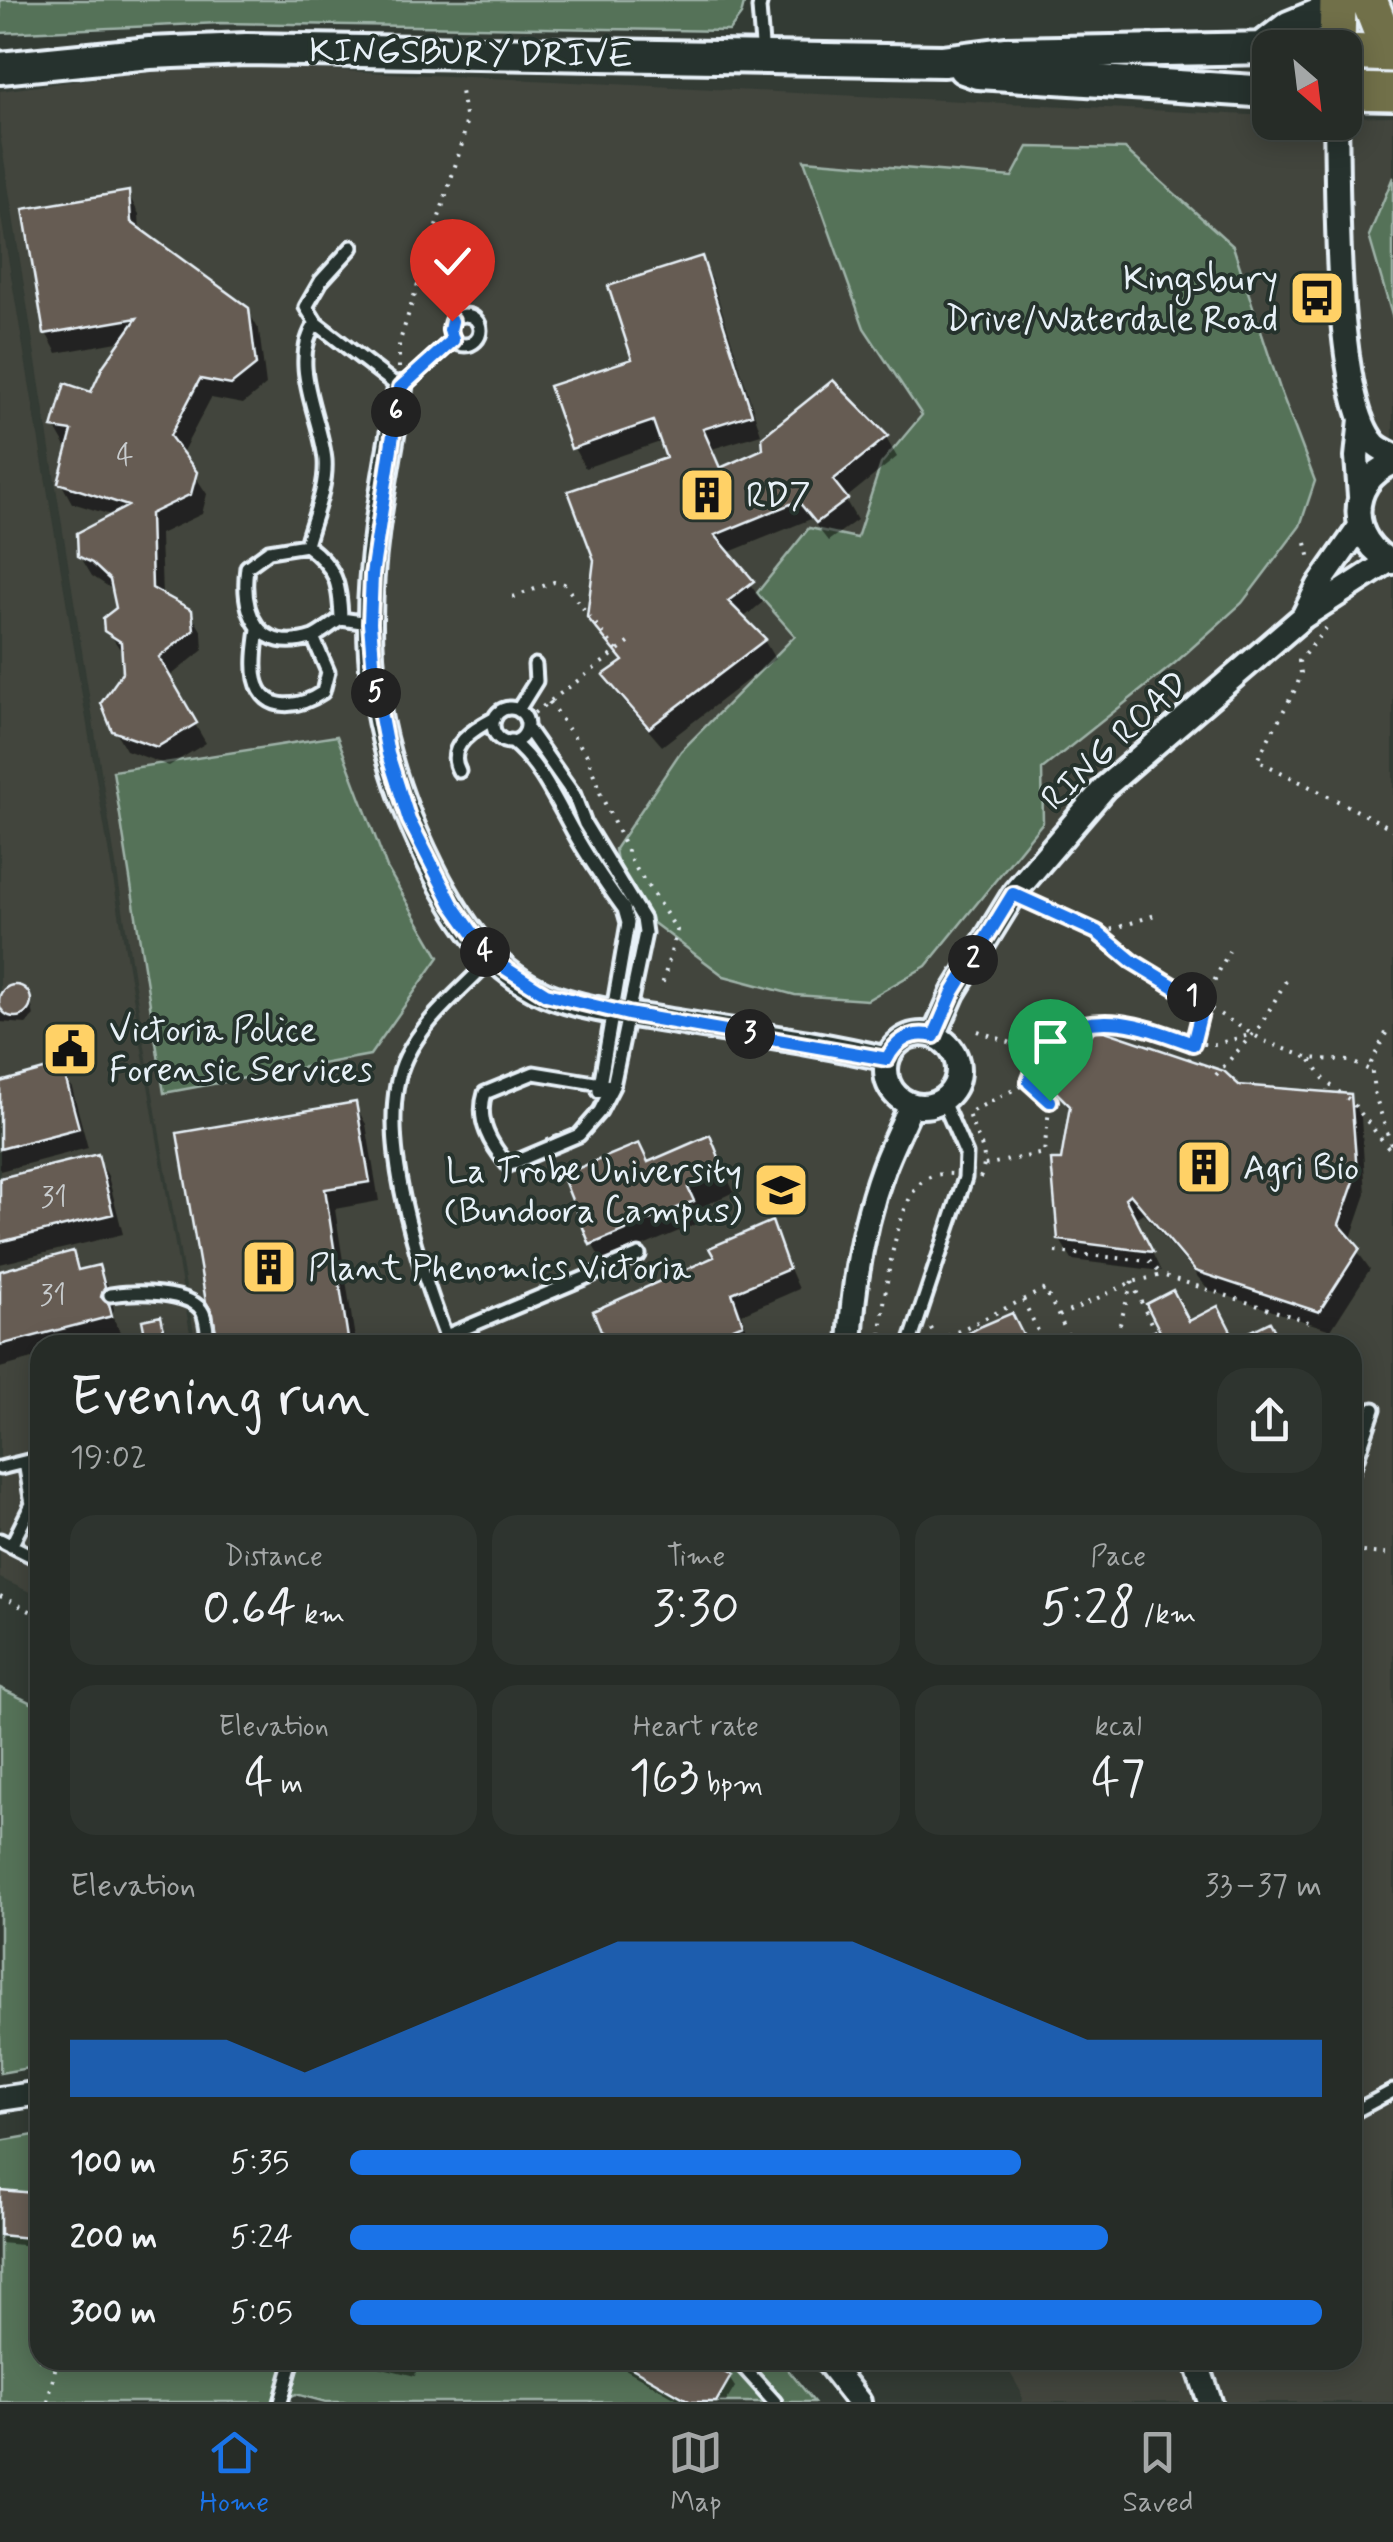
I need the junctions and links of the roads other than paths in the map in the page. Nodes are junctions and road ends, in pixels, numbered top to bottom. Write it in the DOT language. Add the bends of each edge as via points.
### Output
graph roads {
  1 [pos="761,0"];
  2 [pos="1349,2"];
  3 [pos="1286,30"];
  4 [pos="1342,30"];
  5 [pos="1252,48"];
  6 [pos="1393,50"];
  7 [pos="1362,51"];
  8 [pos="763,57"];
  9 [pos="942,62"];
  10 [pos="0,68"];
  11 [pos="1252,91"];
  12 [pos="1362,92"];
  13 [pos="1393,92"];
  14 [pos="1337,140"];
  15 [pos="352,247"];
  16 [pos="316,323"];
  17 [pos="453,340"];
  18 [pos="400,388"];
  19 [pos="1361,419"];
  20 [pos="1393,459"];
  21 [pos="1360,496"];
  22 [pos="1359,528"];
  23 [pos="306,545"];
  24 [pos="1391,562"];
  25 [pos="1325,593"];
  26 [pos="341,619"];
  27 [pos="370,623"];
  28 [pos="258,629"];
  29 [pos="313,636"];
  30 [pos="535,665"];
  31 [pos="495,718"];
  32 [pos="524,719"];
  33 [pos="511,742"];
  34 [pos="459,772"];
  35 [pos="491,959"];
  36 [pos="620,1012"];
  37 [pos="934,1036"];
  38 [pos="887,1059"];
  39 [pos="599,1084"];
  40 [pos="613,1086"];
  41 [pos="942,1099"];
  42 [pos="911,1104"];
  43 [pos="600,1110"];
  44 [pos="639,1255"];
  45 [pos="110,1295"];
  46 [pos="207,1335"];
  47 [pos="446,1335"];
  48 [pos="461,1335"];
  49 [pos="851,1335"];
  50 [pos="912,1335"];
  51 [pos="1374,1408"];
  52 [pos="1362,1443"];
  53 [pos="30,1461"];
  54 [pos="26,1462"];
  55 [pos="0,1468"];
  56 [pos="30,1478"];
  57 [pos="30,1507"];
  58 [pos="5,1543"];
  59 [pos="30,1555"];
  60 [pos="1393,2091"];
  61 [pos="30,2094"];
  62 [pos="0,2099"];
  63 [pos="1362,2108"];
  64 [pos="291,2370"];
  65 [pos="746,2370"];
  66 [pos="834,2370"];
  67 [pos="1199,2370"];
  68 [pos="282,2402"];
  69 [pos="776,2402"];
  70 [pos="859,2402"];
  71 [pos="1210,2402"];
  1 -- 8 [label="lane"];
  2 -- 3 [label="main road"];
  2 -- 4 [label="main road"];
  2 -- 6 [label="main road"];
  5 -- 9 [label="main road, KINGSBURY DRIVE" via="1006,53"];
  6 -- 7 [label="main road"];
  8 -- 9 [label="main road, KINGSBURY DRIVE"];
  8 -- 10 [label="main road, KINGSBURY DRIVE" via="246,49"];
  9 -- 11 [label="main road, KINGSBURY DRIVE" via="978,72"];
  12 -- 13 [label="main road"];
  14 -- 19 [label="street" via="1347,358"];
  15 -- 16 [label="lane" via="306,308"];
  16 -- 18 [label="lane"];
  16 -- 23 [label="lane" via="306,338 307,382 325,462"];
  17 -- 18 [label="lane"];
  18 -- 27 [label="street"];
  19 -- 20 [label="street" via="1372,441"];
  19 -- 21 [label="street"];
  20 -- 21 [label="street"];
  21 -- 22 [label="street"];
  22 -- 24 [label="street"];
  22 -- 25 [label="street, RING ROAD"];
  23 -- 26 [label="lane" via="323,557 340,585"];
  23 -- 28 [label="lane" via="269,551 247,567 247,614"];
  24 -- 25 [label="street, RING ROAD"];
  25 -- 37 [label="street, RING ROAD" via="1105,787 1013,894"];
  26 -- 27 [label="lane"];
  26 -- 29 [label="lane"];
  27 -- 35 [label="street" via="380,715 409,820 452,904"];
  28 -- 29 [label="lane" via="281,640"];
  28 -- 29 [label="lane" via="256,681 275,704 304,705 324,692 328,672"];
  30 -- 32 [label="lane"];
  31 -- 32 [label="lane" via="502,710"];
  31 -- 33 [label="lane" via="496,734"];
  31 -- 34 [label="lane" via="457,748"];
  32 -- 33 [label="lane" via="522,737"];
  32 -- 36 [label="lane" via="643,919 643,946"];
  33 -- 36 [label="lane" via="558,798 624,909"];
  35 -- 36 [label="street" via="546,994"];
  35 -- 47 [label="lane" via="420,1034 393,1106 410,1221"];
  36 -- 38 [label="street"];
  36 -- 39 [label="lane"];
  36 -- 40 [label="lane"];
  37 -- 38 [label="street" via="911,1035"];
  37 -- 41 [label="street" via="952,1049 958,1070"];
  38 -- 42 [label="street" via="887,1082"];
  39 -- 40 [label="lane"];
  39 -- 43 [label="lane"];
  39 -- 43 [label="lane" via="526,1076 485,1094 482,1120 508,1165 579,1135"];
  40 -- 43 [label="lane"];
  41 -- 42 [label="street"];
  41 -- 50 [label="lane" via="966,1154 965,1178"];
  42 -- 49 [label="street" via="870,1210"];
  44 -- 48 [label="lane"];
  45 -- 46 [label="lane" via="142,1292 194,1303 203,1311"];
  51 -- 52 [label="lane"];
  53 -- 54 [label="lane"];
  54 -- 55 [label="lane"];
  54 -- 56 [label="lane"];
  57 -- 58 [label="lane"];
  58 -- 59 [label="lane"];
  60 -- 63 [label="lane"];
  61 -- 62 [label="street"];
  64 -- 68 [label="lane"];
  65 -- 69 [label="lane"];
  66 -- 70 [label="street"];
  67 -- 71 [label="street"];
}
